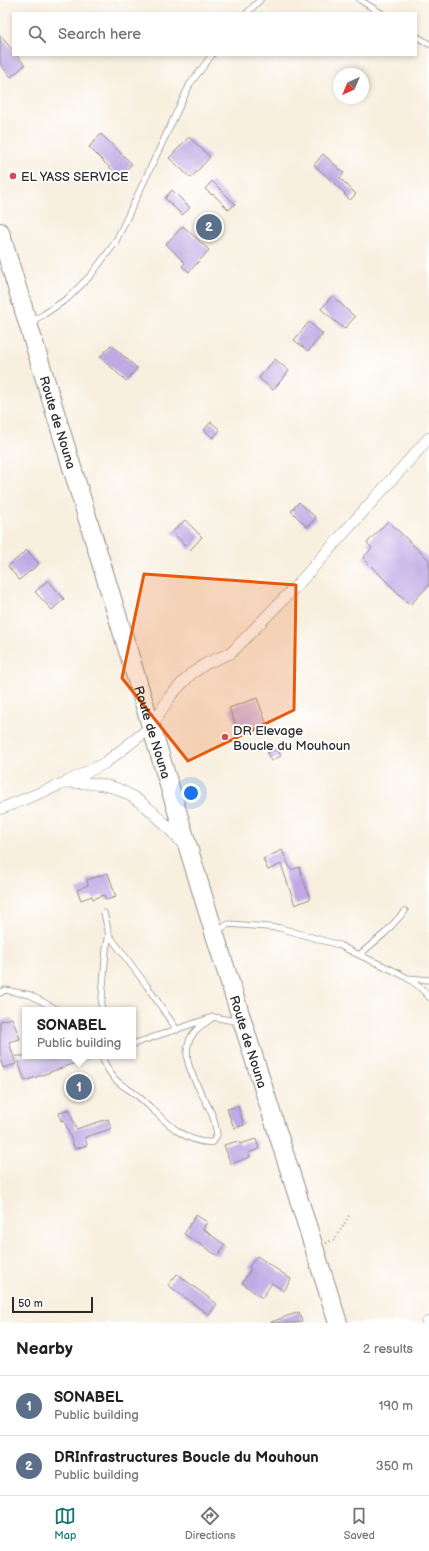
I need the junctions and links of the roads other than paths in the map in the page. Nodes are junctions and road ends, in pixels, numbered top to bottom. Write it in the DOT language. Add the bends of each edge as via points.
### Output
graph roads {
  1 [pos="260,0"];
  2 [pos="360,0"];
  3 [pos="248,12"];
  4 [pos="379,12"];
  5 [pos="417,37"];
  6 [pos="429,44"];
  7 [pos="211,56"];
  8 [pos="1,239"];
  9 [pos="28,322"];
  10 [pos="429,438"];
  11 [pos="152,727"];
  12 [pos="67,782"];
  13 [pos="0,809"];
  14 [pos="189,851"];
  15 [pos="405,910"];
  16 [pos="104,913"];
  17 [pos="214,932"];
  18 [pos="109,935"];
  19 [pos="359,955"];
  20 [pos="404,978"];
  21 [pos="429,980"];
  22 [pos="422,989"];
  23 [pos="429,993"];
  24 [pos="0,994"];
  25 [pos="429,997"];
  26 [pos="53,1007"];
  27 [pos="101,1007"];
  28 [pos="214,1017"];
  29 [pos="242,1023"];
  30 [pos="177,1030"];
  31 [pos="136,1043"];
  32 [pos="104,1059"];
  33 [pos="338,1323"];
  1 -- 3 [label="lane"];
  2 -- 4 [label="lane"];
  5 -- 6 [label="lane"];
  7 -- 9 [label="lane" via="190,84 115,243 92,275 68,298"];
  8 -- 9 [label="main road, Route de Nouna"];
  9 -- 11 [label="main road, Route de Nouna"];
  10 -- 11 [label="street" via="299,583 231,652 191,674 171,696"];
  11 -- 12 [label="street" via="105,763"];
  11 -- 14 [label="main road, Route de Nouna"];
  12 -- 13 [label="street"];
  12 -- 14 [label="street" via="115,788 139,800"];
  14 -- 17 [label="main road, Route de Nouna"];
  15 -- 19 [label="lane" via="385,933"];
  16 -- 18 [label="lane"];
  17 -- 19 [label="lane" via="230,924 280,928 339,945"];
  17 -- 29 [label="main road, Route de Nouna"];
  18 -- 27 [label="lane"];
  18 -- 30 [label="lane" via="148,986"];
  19 -- 20 [label="lane"];
  20 -- 21 [label="lane"];
  20 -- 22 [label="lane"];
  22 -- 23 [label="lane"];
  22 -- 25 [label="lane"];
  24 -- 26 [label="lane" via="5,990 30,994"];
  28 -- 29 [label="lane"];
  28 -- 30 [label="lane"];
  28 -- 32 [label="lane" via="198,1029 189,1042 187,1053 190,1068 213,1117 217,1135 213,1142 191,1139 164,1121 114,1078"];
  29 -- 33 [label="main road, Route de Nouna"];
  30 -- 31 [label="lane"];
}
